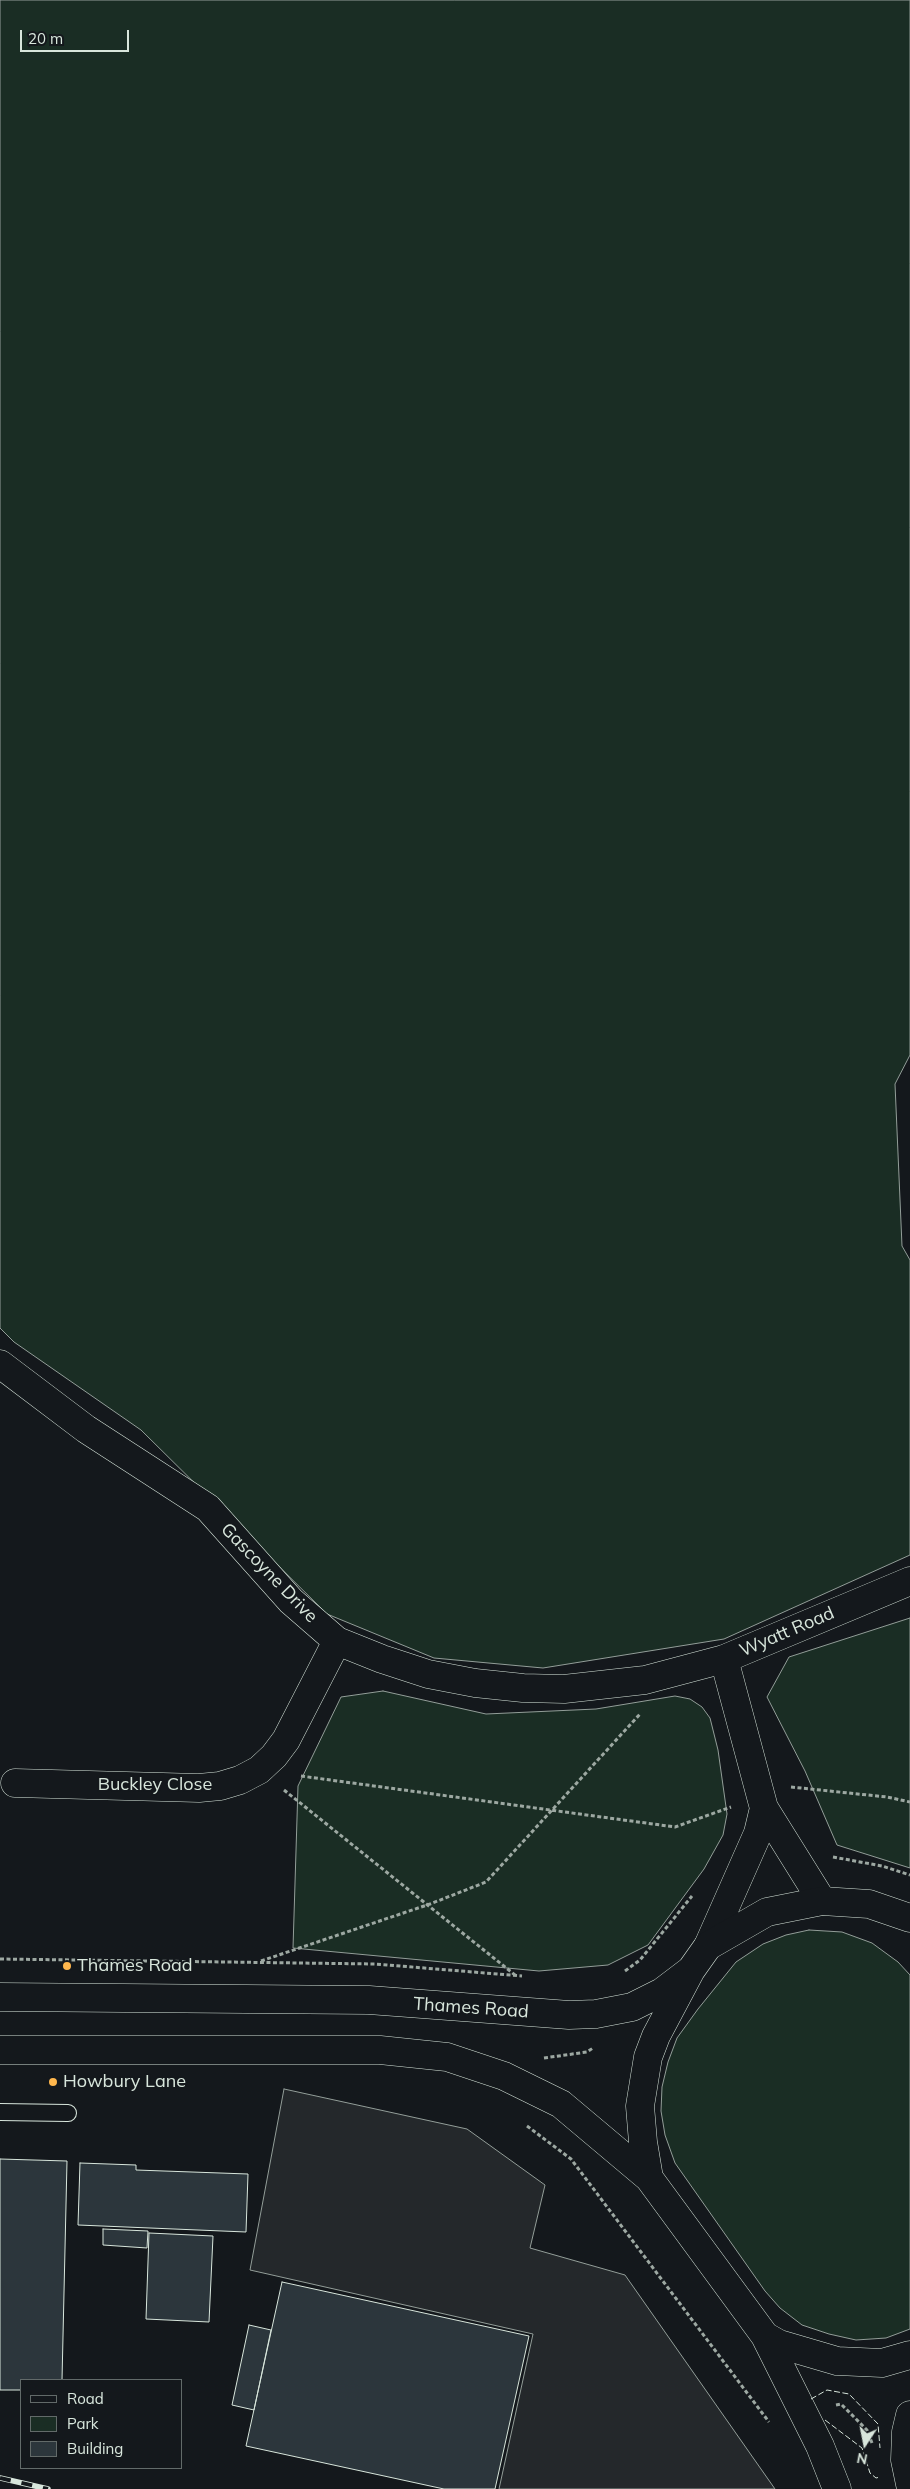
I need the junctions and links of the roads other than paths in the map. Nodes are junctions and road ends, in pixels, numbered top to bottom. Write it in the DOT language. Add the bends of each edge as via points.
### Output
graph roads {
  1 [pos="0,1364"];
  2 [pos="910,1581"];
  3 [pos="337,1641"];
  4 [pos="724,1659"];
  5 [pos="15,1783"];
  6 [pos="764,1808"];
  7 [pos="822,1901"];
  8 [pos="910,1918"];
  9 [pos="708,1946"];
  10 [pos="691,1970"];
  11 [pos="0,1997"];
  12 [pos="0,2050"];
  13 [pos="0,2112"];
  14 [pos="68,2113"];
  15 [pos="649,2178"];
  16 [pos="765,2336"];
  17 [pos="910,2355"];
  18 [pos="910,2415"];
  19 [pos="910,2484"];
  20 [pos="837,2489"];
  1 -- 3 [label="main road, Gascoyne Drive" via="86,1429 208,1508 291,1601"];
  2 -- 4 [label="main road, Wyatt Road"];
  3 -- 4 [label="main road, Gascoyne Drive" via="428,1674 522,1688 564,1689 645,1680"];
  3 -- 5 [label="main road, Buckley Close" via="286,1740 258,1770 240,1780 199,1788"];
  4 -- 6 [label="main road, Wyatt Road"];
  6 -- 7 [label="main road, Wyatt Road"];
  6 -- 9 [label="main road, Wyatt Road" via="758,1833"];
  7 -- 8 [label="main road, Thames Road" via="869,1904"];
  7 -- 9 [label="main road, Thames Road" via="767,1912"];
  9 -- 10 [label="main road, Thames Road"];
  10 -- 11 [label="main road, Thames Road" via="662,1992 632,2008 596,2014 568,2015 369,2000"];
  10 -- 15 [label="main road, Thames Road" via="648,2056 640,2106"];
  12 -- 15 [label="main road, Thames Road" via="359,2050 447,2057 504,2076 561,2104"];
  13 -- 14 [label="lane"];
  15 -- 16 [label="main road, Thames Road"];
  16 -- 17 [label="main road, Thames Road" via="779,2344 837,2361 882,2363"];
  16 -- 20 [label="main road" via="820,2446"];
  18 -- 19 [label="main road" via="906,2432"];
}
